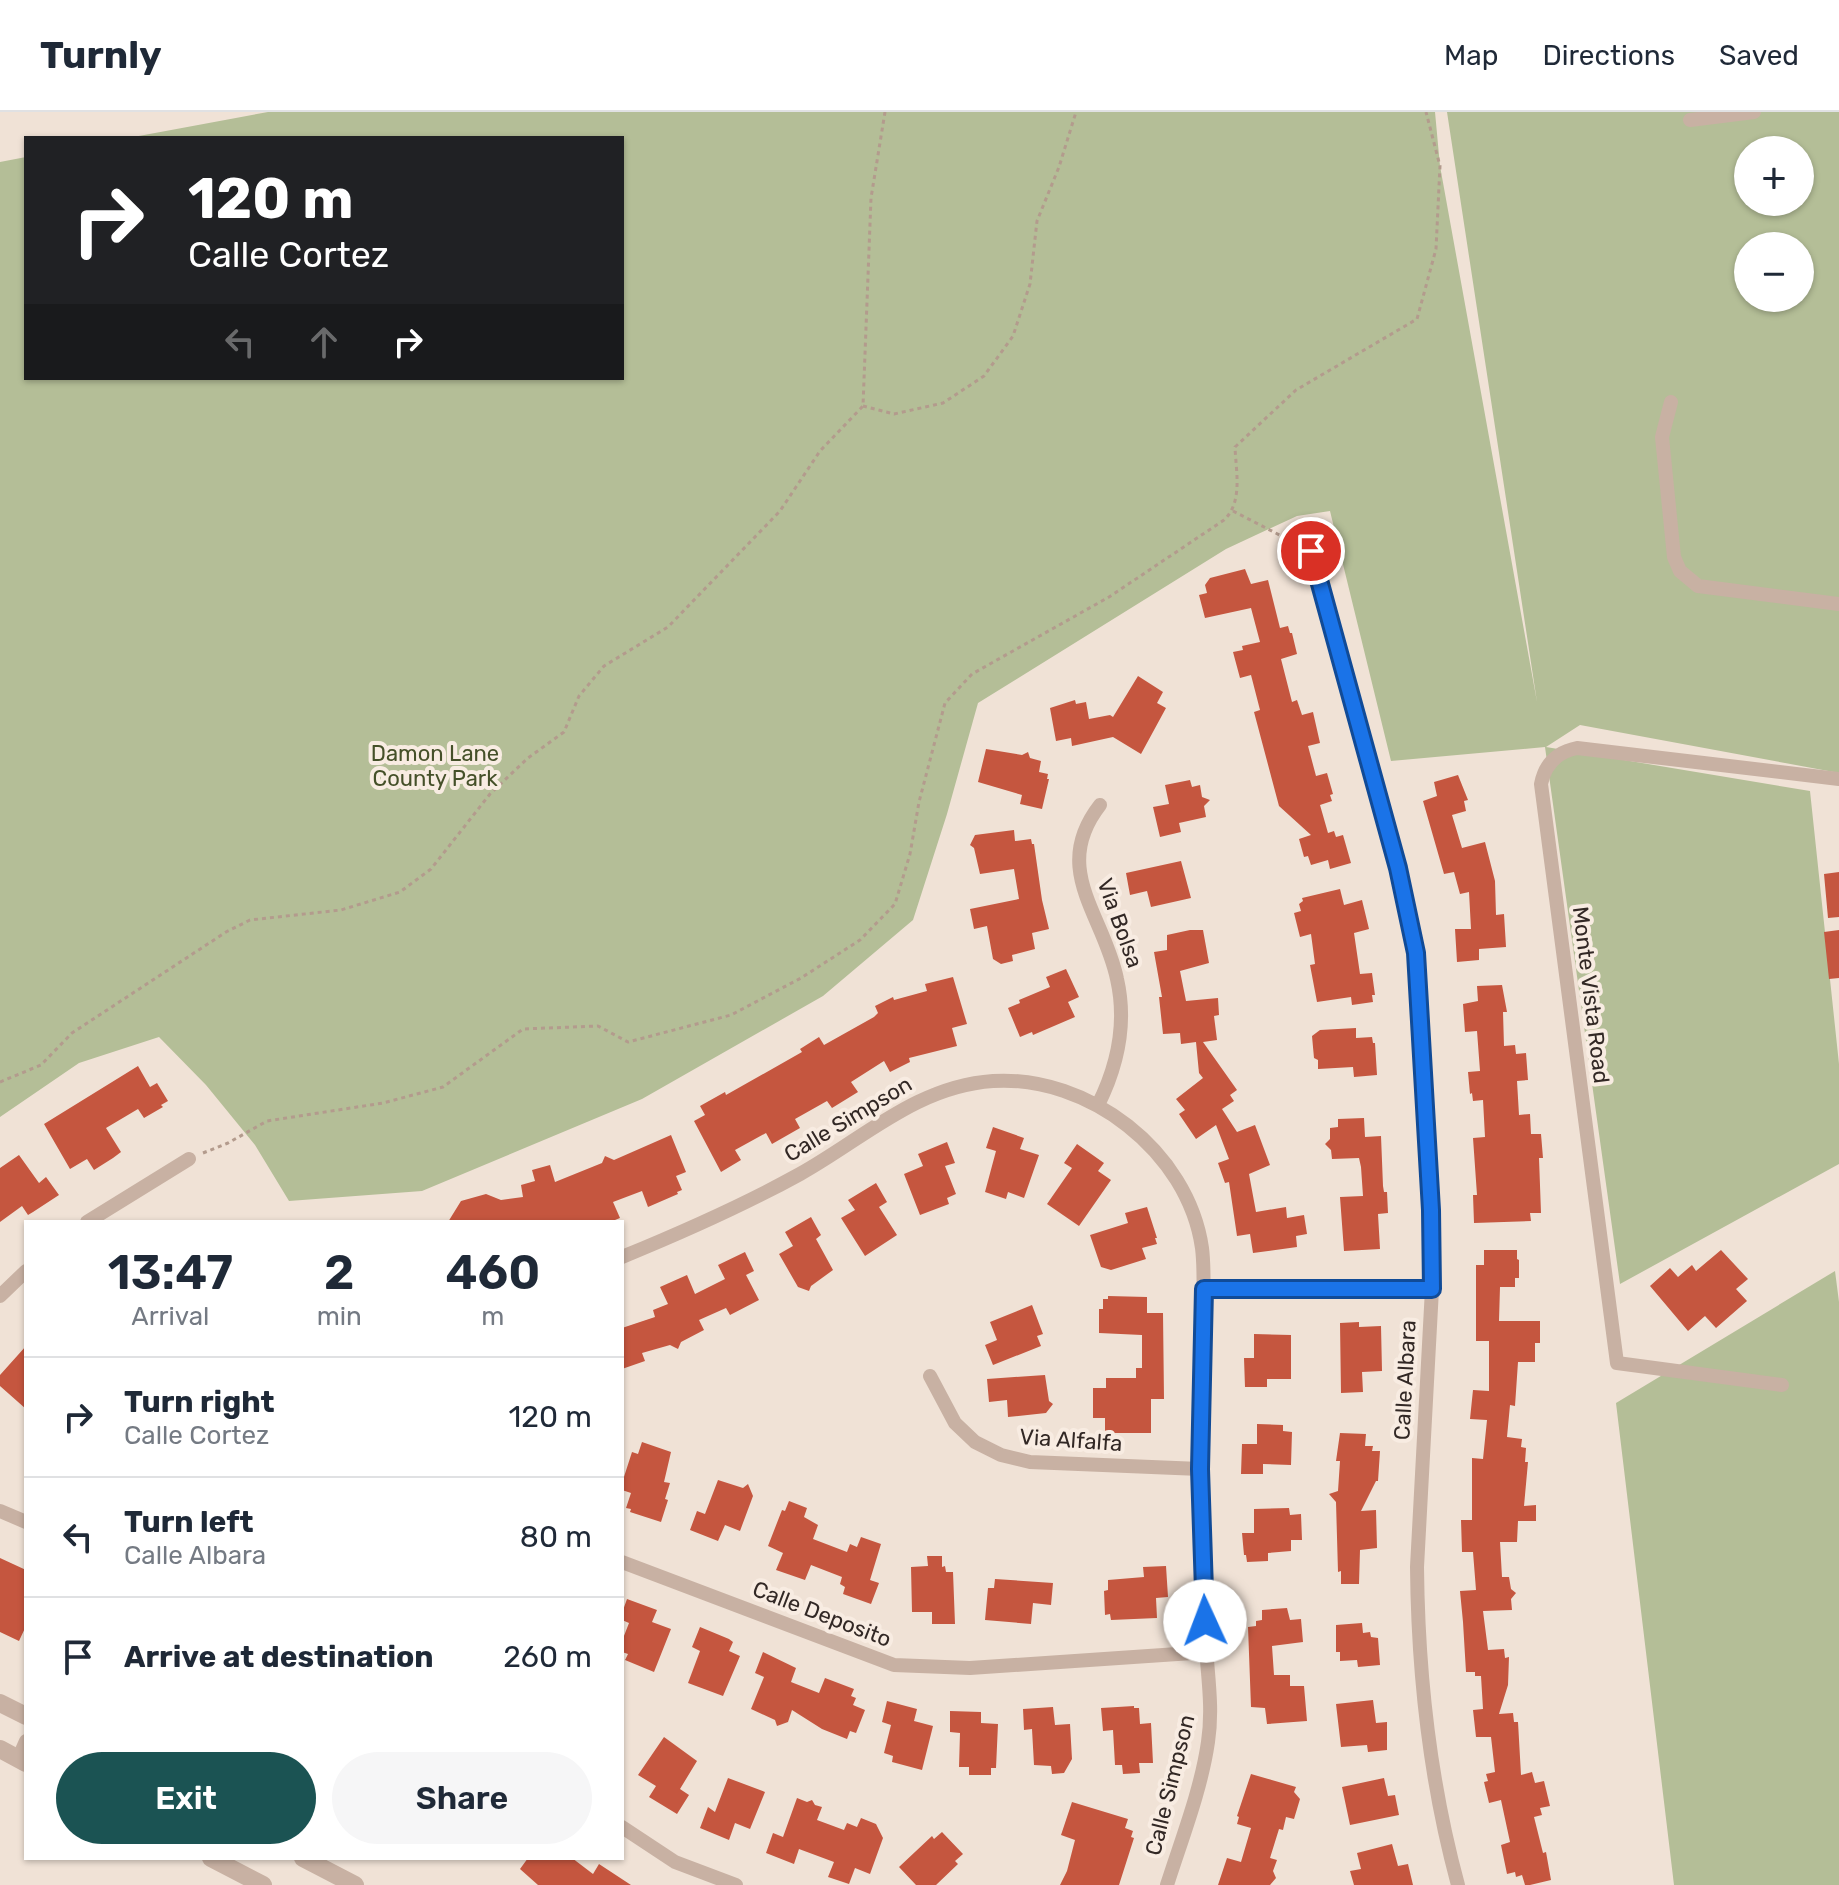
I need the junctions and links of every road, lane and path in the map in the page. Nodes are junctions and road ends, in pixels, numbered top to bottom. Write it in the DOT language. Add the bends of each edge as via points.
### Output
graph roads {
  1 [pos="885,112"];
  2 [pos="1076,112"];
  3 [pos="1426,112"];
  4 [pos="1754,112"];
  5 [pos="1690,120"];
  6 [pos="1671,402"];
  7 [pos="863,406"];
  8 [pos="1233,511"];
  9 [pos="1311,551"];
  10 [pos="1839,604"];
  11 [pos="1839,779"];
  12 [pos="1100,805"];
  13 [pos="0,1082"];
  14 [pos="1098,1105"];
  15 [pos="189,1159"];
  16 [pos="90,1220"];
  17 [pos="624,1256"];
  18 [pos="24,1273"];
  19 [pos="1204,1289"];
  20 [pos="1432,1289"];
  21 [pos="0,1296"];
  22 [pos="930,1376"];
  23 [pos="1782,1385"];
  24 [pos="1200,1469"];
  25 [pos="0,1511"];
  26 [pos="24,1521"];
  27 [pos="624,1563"];
  28 [pos="1207,1652"];
  29 [pos="0,1703"];
  30 [pos="24,1715"];
  31 [pos="0,1749"];
  32 [pos="22,1761"];
  33 [pos="624,1828"];
  34 [pos="215,1860"];
  35 [pos="307,1860"];
  36 [pos="263,1885"];
  37 [pos="355,1885"];
  38 [pos="736,1885"];
  39 [pos="1167,1885"];
  40 [pos="1458,1885"];
  1 -- 7 [label="path" via="871,198"];
  2 -- 7 [label="path" via="1037,221 1030,284 1013,336 984,376 943,403 894,414"];
  3 -- 8 [label="path" via="1440,166 1436,249 1417,319 1296,390 1235,447"];
  4 -- 5 [label="street"];
  6 -- 10 [label="street" via="1662,437 1674,557 1680,571 1698,586"];
  7 -- 13 [label="path" via="820,451 780,511 668,627 604,666 579,696 564,732 490,794 431,869 400,892 341,910 250,920 72,1033 41,1065"];
  8 -- 9 [label="path"];
  8 -- 15 [label="path" via="1109,597 972,674 945,703 895,904 860,940 801,978 731,1015 628,1042 598,1026 523,1029 443,1087 383,1103 267,1121"];
  9 -- 20 [label="street, Calle Albara" via="1398,868 1416,953"];
  11 -- 23 [label="street, Monte Vista Road" via="1577,748 1559,754 1546,767 1541,784 1617,1363"];
  12 -- 14 [label="street, Via Bolsa" via="1082,836 1080,877 1111,957 1121,1014 1118,1052"];
  14 -- 17 [label="street, Calle Simpson" via="1034,1083 992,1081 950,1089 911,1104 724,1215"];
  14 -- 19 [label="street, Calle Simpson" via="1152,1148 1178,1185 1202,1247"];
  15 -- 16 [label="street"];
  18 -- 21 [label="street"];
  19 -- 20 [label="street"];
  19 -- 24 [label="street, Calle Simpson"];
  20 -- 40 [label="street, Calle Albara" via="1417,1608 1428,1731"];
  22 -- 24 [label="street, Via Alfalfa" via="955,1423 975,1442 1001,1455 1030,1462"];
  24 -- 28 [label="street, Calle Simpson"];
  25 -- 26 [label="street"];
  27 -- 28 [label="street, Calle Deposito" via="894,1665 970,1668"];
  28 -- 39 [label="street, Calle Simpson" via="1208,1744"];
  29 -- 30 [label="street"];
  31 -- 32 [label="street"];
  33 -- 38 [label="street" via="675,1862"];
  34 -- 36 [label="street"];
  35 -- 37 [label="street"];
}
